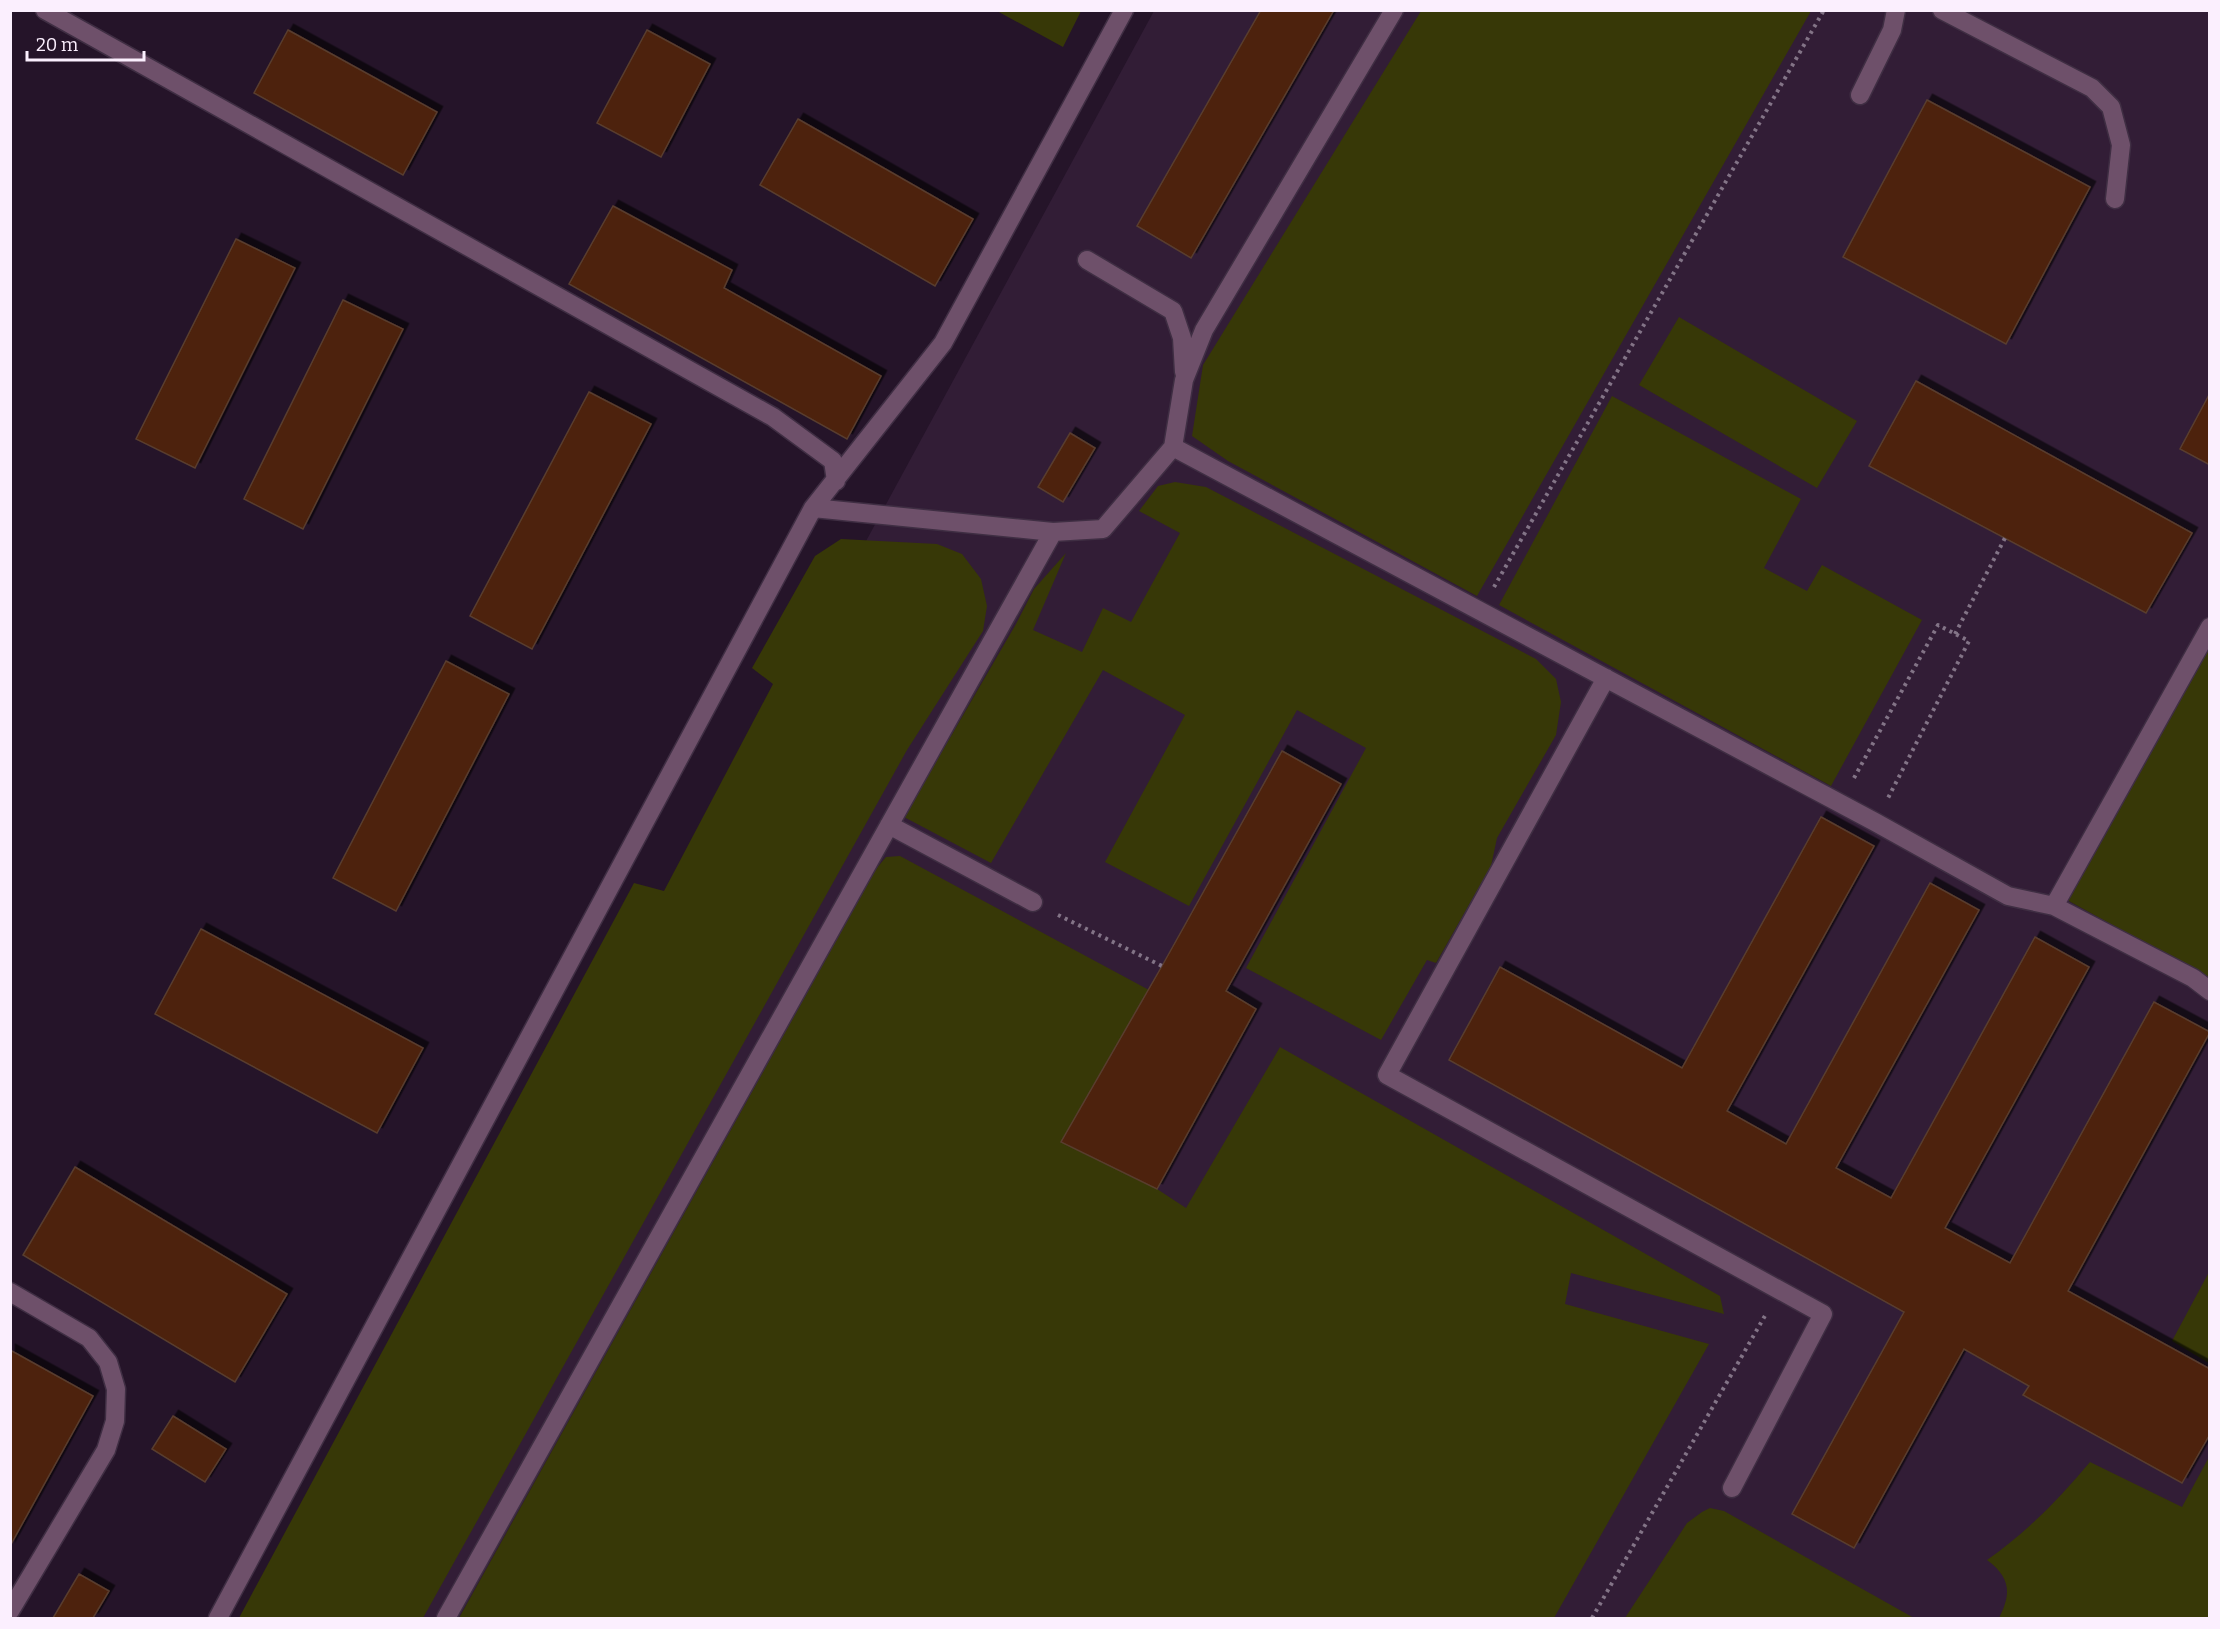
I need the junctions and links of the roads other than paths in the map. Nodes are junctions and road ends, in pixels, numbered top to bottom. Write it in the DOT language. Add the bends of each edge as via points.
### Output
graph roads {
  1 [pos="45,10"];
  2 [pos="1124,10"];
  3 [pos="1394,10"];
  4 [pos="1896,10"];
  5 [pos="1942,10"];
  6 [pos="1860,95"];
  7 [pos="2115,198"];
  8 [pos="1087,260"];
  9 [pos="1184,380"];
  10 [pos="1173,447"];
  11 [pos="836,481"];
  12 [pos="813,508"];
  13 [pos="1053,532"];
  14 [pos="2210,627"];
  15 [pos="1606,678"];
  16 [pos="889,825"];
  17 [pos="1033,902"];
  18 [pos="2054,906"];
  19 [pos="2210,991"];
  20 [pos="10,1292"];
  21 [pos="1731,1488"];
  22 [pos="10,1611"];
  23 [pos="218,1618"];
  24 [pos="446,1618"];
  1 -- 11 [label="street" via="773,417 833,461"];
  2 -- 11 [label="street" via="943,343"];
  3 -- 9 [label="street" via="1203,330"];
  4 -- 6 [label="street" via="1892,30"];
  5 -- 7 [label="street" via="2092,88 2111,107 2121,145"];
  8 -- 9 [label="street" via="1173,311 1182,338"];
  9 -- 10 [label="street"];
  10 -- 13 [label="street" via="1103,530"];
  10 -- 15 [label="street"];
  11 -- 12 [label="street"];
  12 -- 13 [label="street"];
  12 -- 23 [label="street"];
  13 -- 16 [label="street"];
  14 -- 18 [label="street"];
  15 -- 18 [label="street" via="2008,896"];
  15 -- 21 [label="street" via="1387,1075 1823,1314"];
  16 -- 17 [label="street"];
  16 -- 24 [label="street"];
  18 -- 19 [label="street" via="2193,978"];
  20 -- 22 [label="street" via="89,1338 108,1362 116,1389 115,1421 106,1450"];
}
